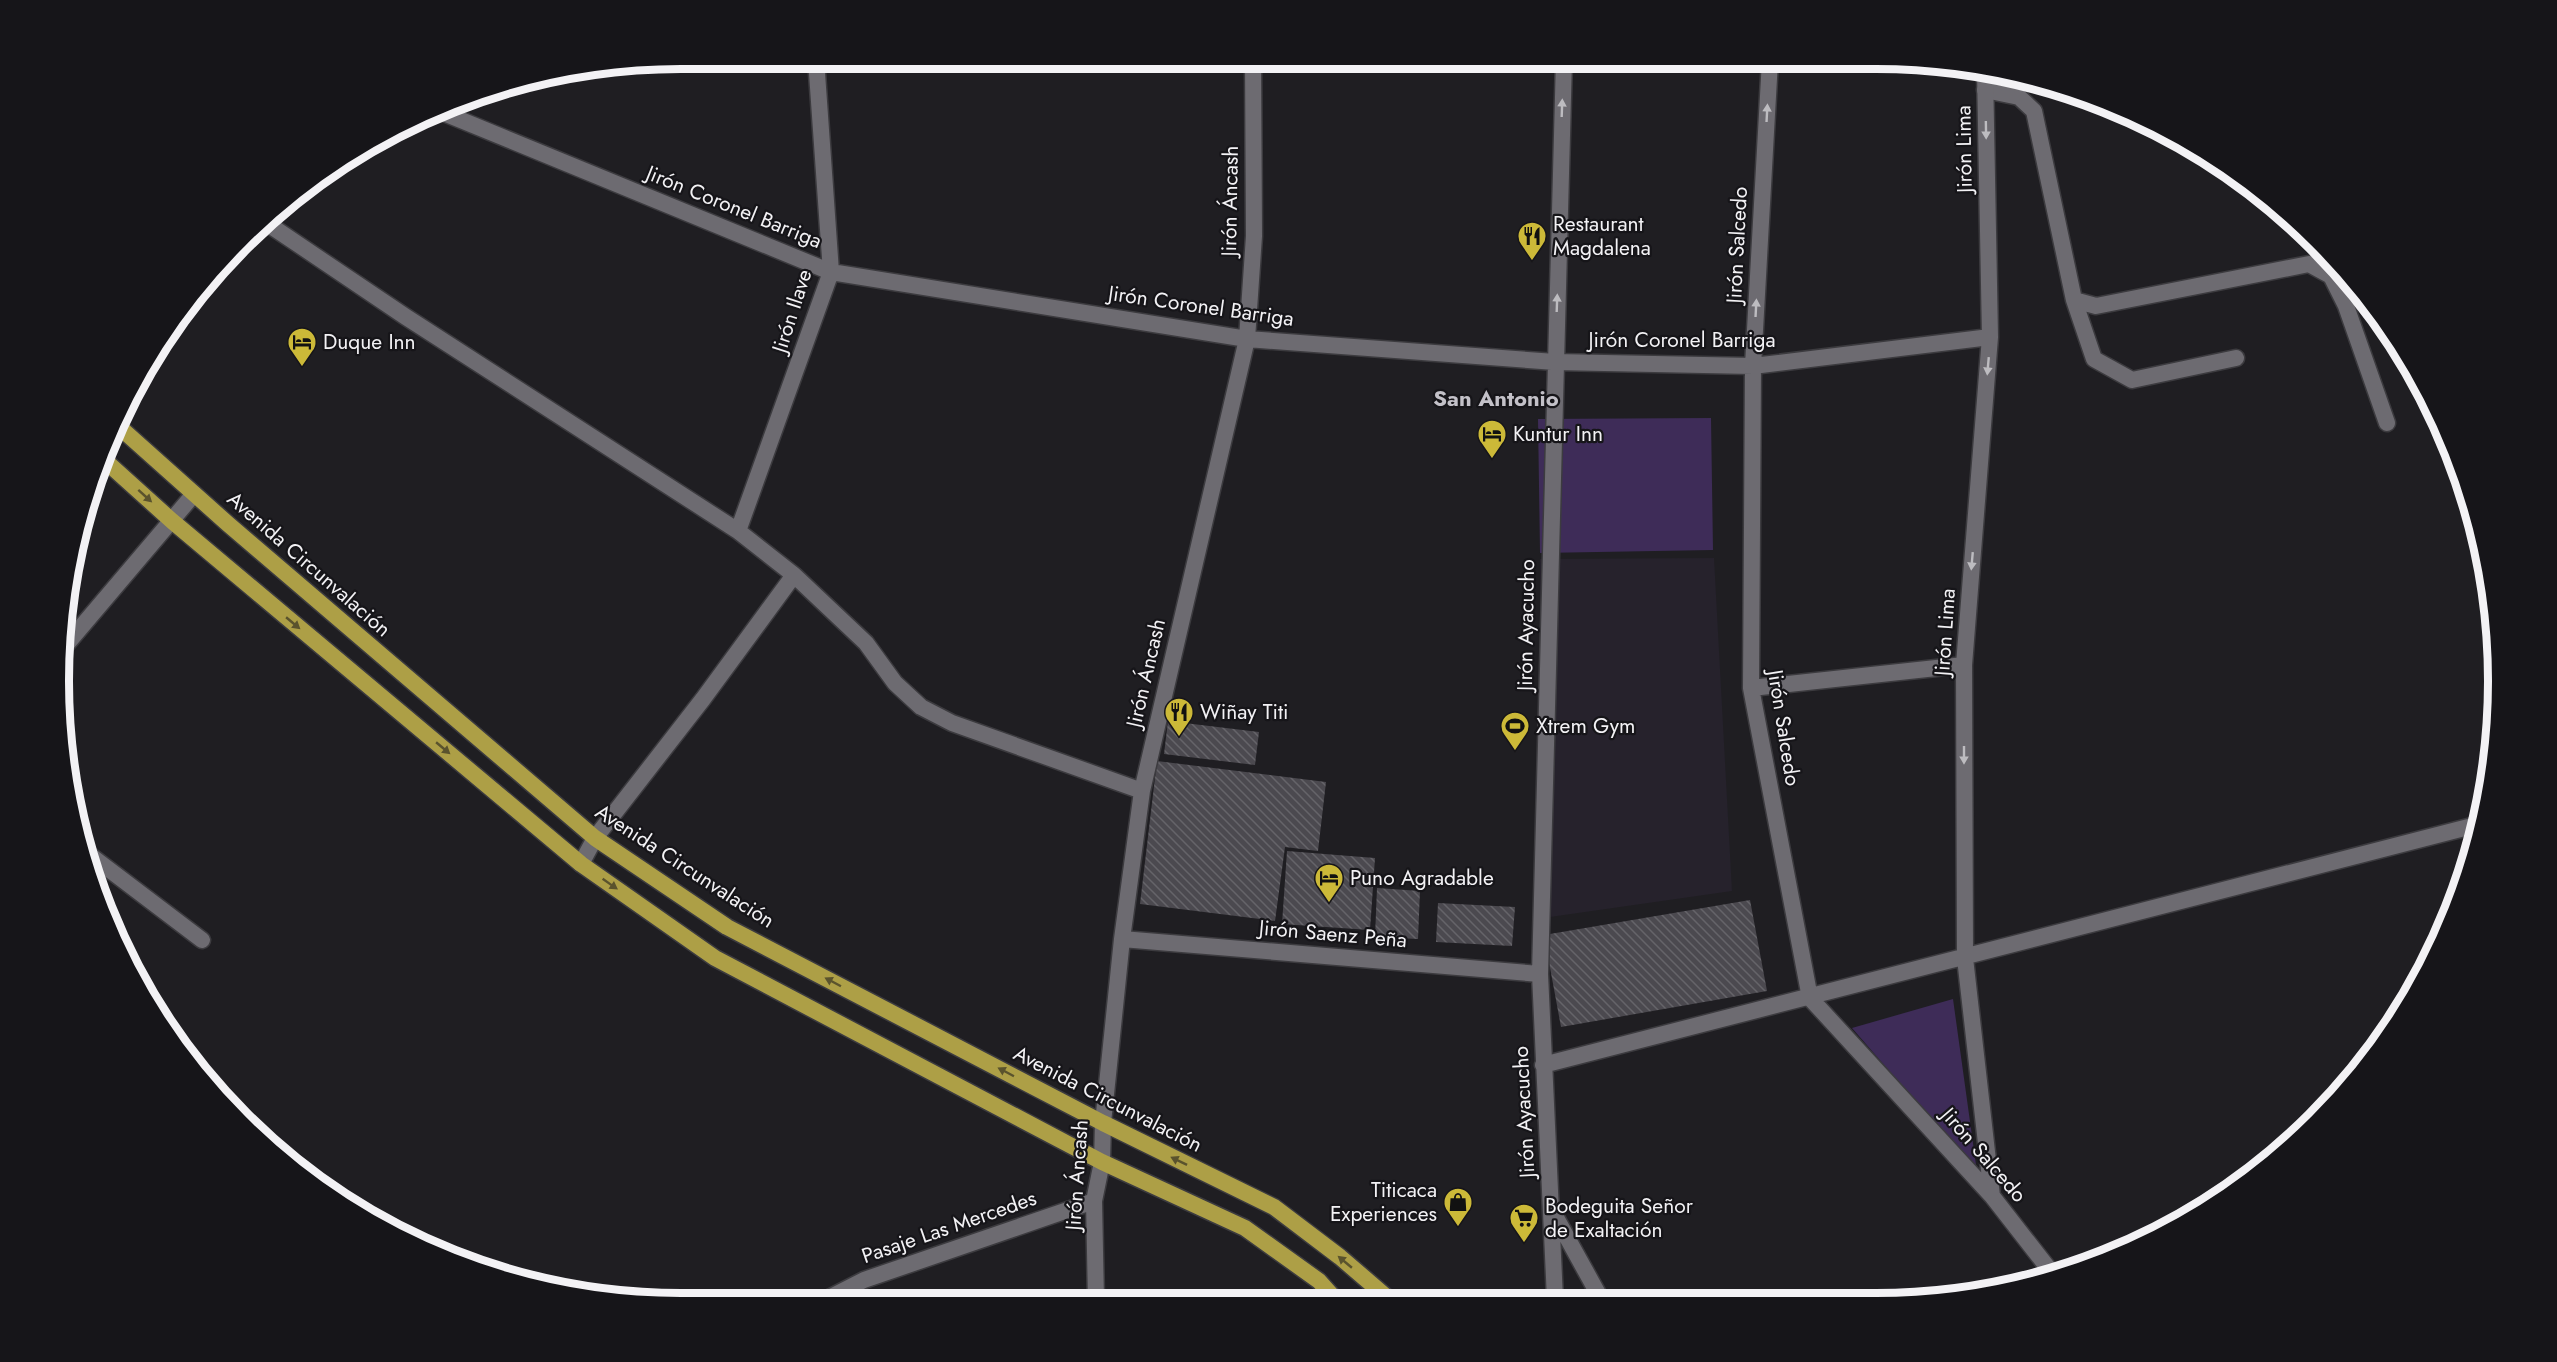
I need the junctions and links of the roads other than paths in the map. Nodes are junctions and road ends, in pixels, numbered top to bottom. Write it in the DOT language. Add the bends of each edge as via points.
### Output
graph roads {
  1 [pos="817,69"];
  2 [pos="1252,69"];
  3 [pos="1564,69"];
  4 [pos="1770,69"];
  5 [pos="1985,79"];
  6 [pos="1985,90"];
  7 [pos="449,115"];
  8 [pos="271,226"];
  9 [pos="831,272"];
  10 [pos="2074,300"];
  11 [pos="1990,337"];
  12 [pos="1247,339"];
  13 [pos="2236,358"];
  14 [pos="1555,362"];
  15 [pos="1753,366"];
  16 [pos="2387,423"];
  17 [pos="123,430"];
  18 [pos="109,464"];
  19 [pos="194,494"];
  20 [pos="172,520"];
  21 [pos="738,531"];
  22 [pos="794,575"];
  23 [pos="70,640"];
  24 [pos="1964,665"];
  25 [pos="1751,688"];
  26 [pos="1142,791"];
  27 [pos="2470,827"];
  28 [pos="595,838"];
  29 [pos="96,859"];
  30 [pos="581,864"];
  31 [pos="1122,939"];
  32 [pos="202,940"];
  33 [pos="1965,958"];
  34 [pos="1540,974"];
  35 [pos="1810,998"];
  36 [pos="1543,1065"];
  37 [pos="1103,1123"];
  38 [pos="1102,1162"];
  39 [pos="1992,1196"];
  40 [pos="1094,1201"];
  41 [pos="1551,1209"];
  42 [pos="2048,1268"];
  43 [pos="839,1293"];
  44 [pos="1095,1293"];
  45 [pos="1330,1293"];
  46 [pos="1381,1293"];
  47 [pos="1555,1293"];
  48 [pos="1598,1293"];
  1 -- 9 [label="street, Jirón Ilave"];
  2 -- 12 [label="street, Jirón Áncash" via="1254,236"];
  14 -- 3 [label="street, Jirón Ayacucho, one-way"];
  15 -- 4 [label="street, Jirón Salcedo, one-way"];
  5 -- 6 [label="street, Jirón Lima"];
  6 -- 10 [label="street" via="2019,97 2034,111"];
  6 -- 11 [label="street, Jirón Lima, one-way"];
  7 -- 9 [label="street, Jirón Coronel Barriga"];
  8 -- 21 [label="street"];
  9 -- 12 [label="street, Jirón Coronel Barriga"];
  9 -- 21 [label="street, Jirón Ilave"];
  10 -- 13 [label="street" via="2094,359 2132,380"];
  10 -- 16 [label="street" via="2096,306 2309,264 2331,276 2346,306"];
  11 -- 15 [label="street, Jirón Coronel Barriga"];
  11 -- 24 [label="street, Jirón Lima, one-way"];
  12 -- 14 [label="street, Jirón Coronel Barriga"];
  12 -- 26 [label="street, Jirón Áncash"];
  14 -- 15 [label="street, Jirón Coronel Barriga"];
  14 -- 34 [label="street, Jirón Ayacucho"];
  15 -- 25 [label="street, Jirón Salcedo"];
  17 -- 19 [label="highway, Avenida Circunvalación"];
  18 -- 20 [label="highway, one-way"];
  19 -- 20 [label="street"];
  19 -- 28 [label="highway, Avenida Circunvalación"];
  20 -- 23 [label="street"];
  20 -- 30 [label="highway, one-way"];
  21 -- 22 [label="street"];
  22 -- 26 [label="street" via="866,643 895,683 921,707 952,723"];
  22 -- 28 [label="street"];
  24 -- 25 [label="street"];
  24 -- 33 [label="street, Jirón Lima, one-way"];
  25 -- 35 [label="street, Jirón Salcedo"];
  26 -- 31 [label="street, Jirón Áncash"];
  27 -- 33 [label="street"];
  28 -- 30 [label="street"];
  37 -- 28 [label="highway, Avenida Circunvalación, one-way" via="728,927"];
  29 -- 32 [label="street"];
  30 -- 38 [label="highway, one-way" via="715,958"];
  31 -- 34 [label="street, Jirón Saenz Peña"];
  31 -- 37 [label="street, Jirón Áncash"];
  33 -- 35 [label="street"];
  33 -- 39 [label="street, Jirón Lima"];
  34 -- 36 [label="street, Jirón Ayacucho"];
  35 -- 36 [label="street"];
  35 -- 39 [label="street, Jirón Salcedo"];
  36 -- 41 [label="street, Jirón Ayacucho"];
  37 -- 38 [label="street, Jirón Áncash"];
  46 -- 37 [label="highway, Avenida Circunvalación, one-way" via="1274,1207"];
  38 -- 40 [label="street, Jirón Áncash"];
  38 -- 45 [label="highway" via="1245,1228"];
  39 -- 42 [label="street, Jirón Salcedo"];
  40 -- 43 [label="street, Pasaje Las Mercedes" via="864,1280"];
  40 -- 44 [label="street, Jirón Áncash"];
  41 -- 47 [label="street, Jirón Ayacucho"];
  41 -- 48 [label="street"];
}
